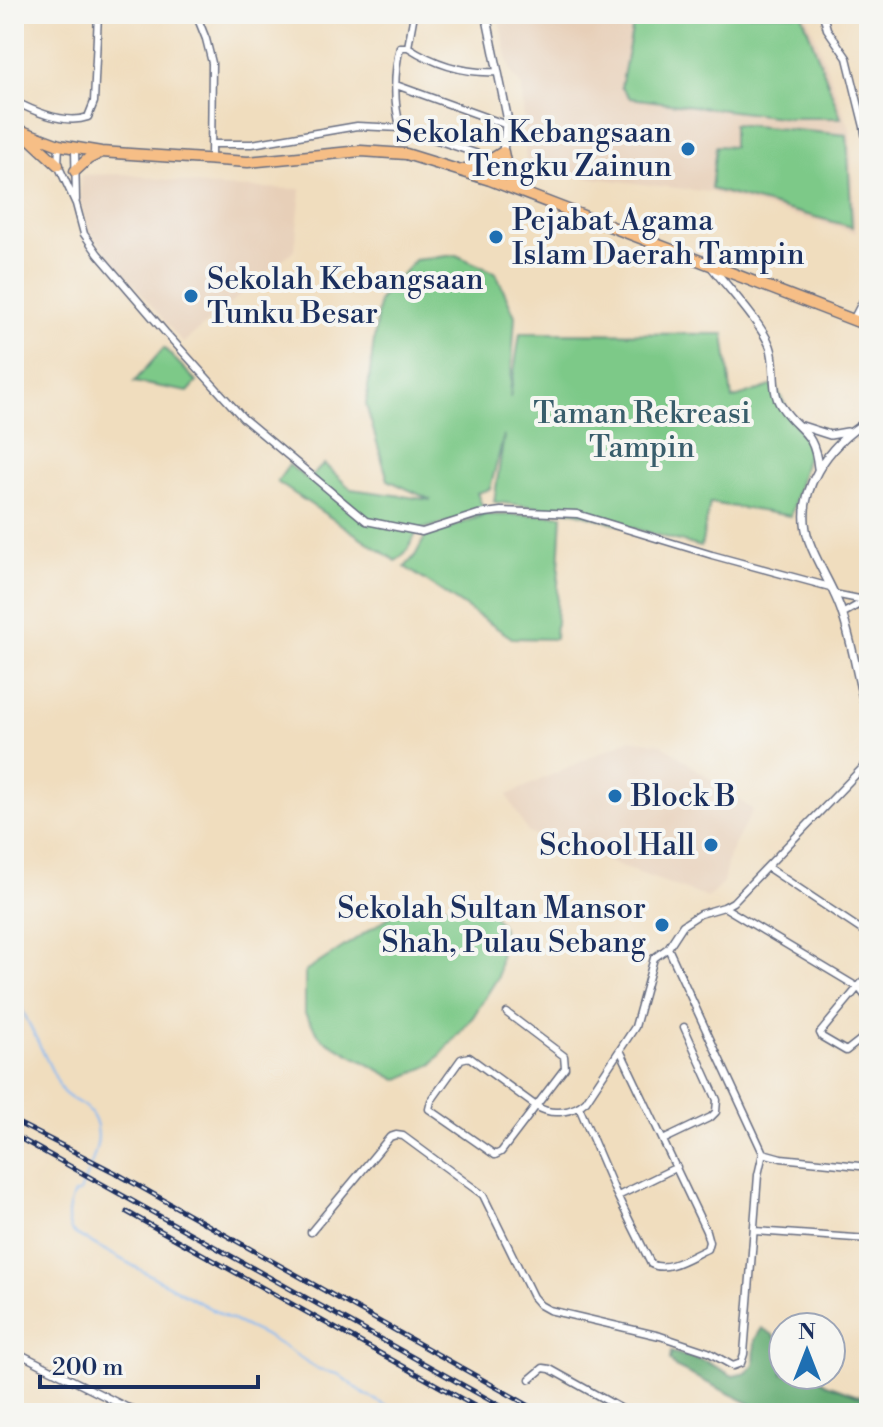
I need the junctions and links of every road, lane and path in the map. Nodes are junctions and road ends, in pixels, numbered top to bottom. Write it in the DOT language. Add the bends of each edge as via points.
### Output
graph roads {
  1 [pos="98,14"];
  2 [pos="196,14"];
  3 [pos="414,14"];
  4 [pos="486,14"];
  5 [pos="823,14"];
  6 [pos="404,47"];
  7 [pos="498,72"];
  8 [pos="396,85"];
  9 [pos="14,101"];
  10 [pos="507,125"];
  11 [pos="867,126"];
  12 [pos="401,128"];
  13 [pos="16,129"];
  14 [pos="211,144"];
  15 [pos="59,145"];
  16 [pos="75,149"];
  17 [pos="101,152"];
  18 [pos="869,157"];
  19 [pos="499,158"];
  20 [pos="211,159"];
  21 [pos="58,165"];
  22 [pos="462,170"];
  23 [pos="75,171"];
  24 [pos="493,182"];
  25 [pos="521,192"];
  26 [pos="76,204"];
  27 [pos="710,264"];
  28 [pos="869,289"];
  29 [pos="853,320"];
  30 [pos="869,326"];
  31 [pos="869,420"];
  32 [pos="800,426"];
  33 [pos="850,431"];
  34 [pos="826,435"];
  35 [pos="836,445"];
  36 [pos="815,447"];
  37 [pos="827,455"];
  38 [pos="818,470"];
  39 [pos="832,591"];
  40 [pos="868,600"];
  41 [pos="842,614"];
  42 [pos="864,691"];
  43 [pos="869,720"];
  44 [pos="869,761"];
  45 [pos="767,867"];
  46 [pos="724,907"];
  47 [pos="869,935"];
  48 [pos="668,948"];
  49 [pos="869,974"];
  50 [pos="859,988"];
  51 [pos="869,1001"];
  52 [pos="507,1013"];
  53 [pos="684,1027"];
  54 [pos="869,1033"];
  55 [pos="620,1050"];
  56 [pos="536,1106"];
  57 [pos="579,1107"];
  58 [pos="665,1139"];
  59 [pos="763,1153"];
  60 [pos="677,1167"];
  61 [pos="869,1167"];
  62 [pos="618,1196"];
  63 [pos="755,1231"];
  64 [pos="311,1232"];
  65 [pos="869,1239"];
  66 [pos="14,1351"];
  67 [pos="530,1379"];
  68 [pos="125,1410"];
  69 [pos="144,1413"];
  70 [pos="629,1413"];
  1 -- 9 [label="street" via="94,102 88,117 54,117"];
  2 -- 14 [label="street" via="212,63"];
  3 -- 6 [label="street"];
  4 -- 7 [label="street"];
  5 -- 11 [label="street" via="847,58"];
  6 -- 7 [label="street" via="460,71"];
  6 -- 8 [label="street"];
  7 -- 10 [label="street"];
  8 -- 10 [label="street"];
  8 -- 12 [label="street"];
  10 -- 19 [label="street"];
  11 -- 18 [label="street"];
  12 -- 14 [label="street" via="357,126 252,144"];
  12 -- 19 [label="street"];
  13 -- 15 [label="highway"];
  13 -- 21 [label="highway"];
  14 -- 20 [label="street"];
  15 -- 16 [label="highway"];
  15 -- 21 [label="street"];
  16 -- 17 [label="highway"];
  16 -- 23 [label="street"];
  17 -- 20 [label="highway"];
  17 -- 23 [label="highway"];
  19 -- 22 [label="highway"];
  19 -- 24 [label="street"];
  19 -- 25 [label="highway"];
  20 -- 22 [label="highway" via="248,162 384,151"];
  21 -- 26 [label="street"];
  22 -- 24 [label="highway"];
  23 -- 26 [label="street"];
  24 -- 25 [label="highway"];
  25 -- 27 [label="highway"];
  26 -- 39 [label="street" via="84,234 98,254 243,418 366,521 422,532 488,512 577,514"];
  27 -- 29 [label="highway"];
  27 -- 32 [label="street" via="767,339 781,407"];
  28 -- 29 [label="street"];
  29 -- 30 [label="highway"];
  31 -- 33 [label="street"];
  32 -- 34 [label="street"];
  32 -- 36 [label="street"];
  33 -- 34 [label="street"];
  33 -- 35 [label="street"];
  34 -- 35 [label="street"];
  34 -- 36 [label="street"];
  35 -- 37 [label="street"];
  36 -- 37 [label="street"];
  36 -- 38 [label="street"];
  37 -- 38 [label="street"];
  38 -- 39 [label="street" via="809,493 806,527"];
  39 -- 40 [label="street"];
  39 -- 41 [label="street"];
  40 -- 41 [label="street"];
  41 -- 42 [label="street"];
  42 -- 43 [label="street"];
  44 -- 45 [label="street"];
  45 -- 46 [label="street"];
  45 -- 47 [label="street"];
  46 -- 48 [label="street" via="683,925"];
  46 -- 50 [label="street"];
  48 -- 55 [label="street" via="654,958 635,1027"];
  48 -- 59 [label="street"];
  49 -- 50 [label="street"];
  50 -- 51 [label="street"];
  50 -- 54 [label="street" via="820,1033 846,1051"];
  52 -- 56 [label="street" via="564,1056 565,1068"];
  53 -- 58 [label="street" via="717,1100 716,1112"];
  55 -- 57 [label="street"];
  55 -- 58 [label="street"];
  56 -- 56 [label="street" via="465,1056 429,1109 495,1155"];
  56 -- 57 [label="street" via="544,1112"];
  57 -- 62 [label="street"];
  58 -- 60 [label="street"];
  59 -- 61 [label="street"];
  59 -- 63 [label="street"];
  60 -- 62 [label="street"];
  60 -- 62 [label="street" via="706,1231 707,1249 667,1266 651,1264"];
  63 -- 64 [label="street" via="744,1354 733,1366 683,1343 540,1305 483,1195 403,1136 390,1137"];
  63 -- 65 [label="street"];
  66 -- 68 [label="street"];
  67 -- 70 [label="street" via="543,1368 550,1369"];
  68 -- 69 [label="street"];
}
